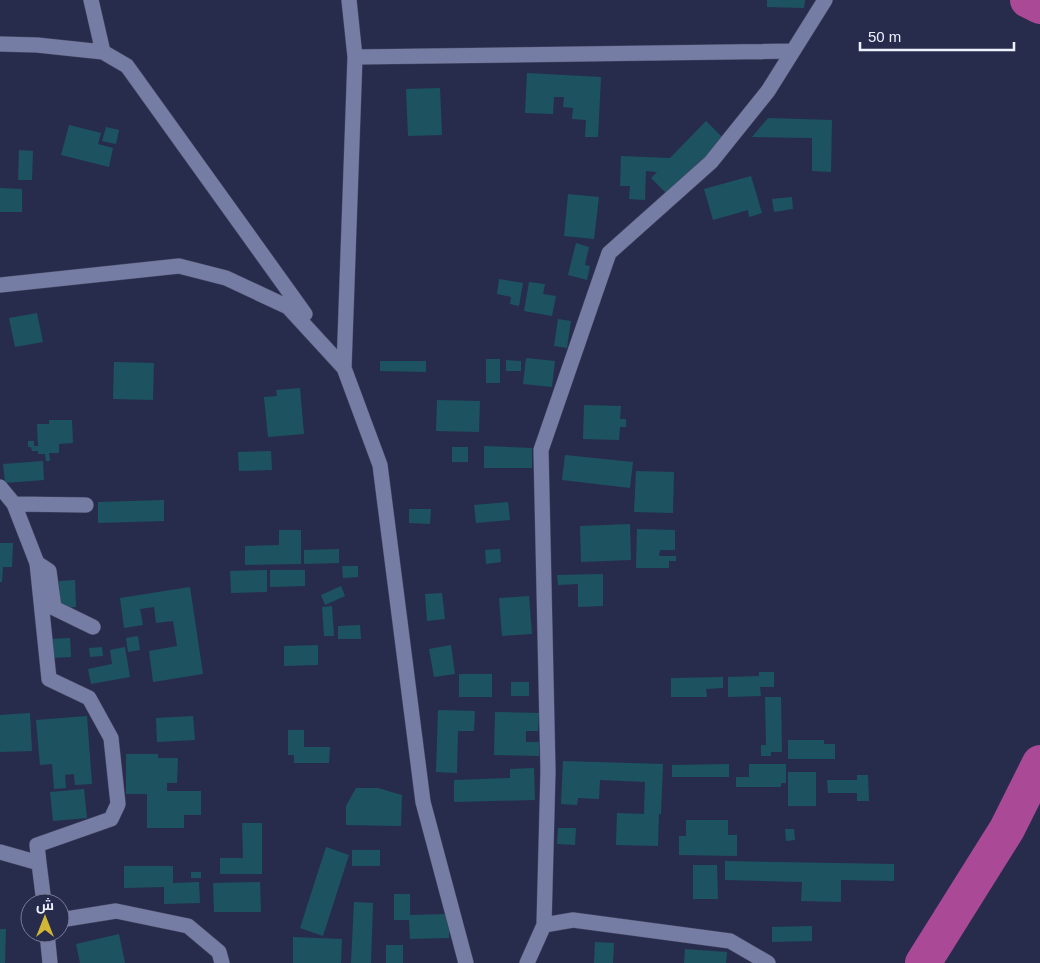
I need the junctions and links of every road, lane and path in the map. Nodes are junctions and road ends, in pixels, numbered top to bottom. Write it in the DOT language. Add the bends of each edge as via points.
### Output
graph roads {
  1 [pos="91,0"];
  2 [pos="349,0"];
  3 [pos="825,0"];
  4 [pos="0,44"];
  5 [pos="793,51"];
  6 [pos="102,52"];
  7 [pos="355,58"];
  8 [pos="0,284"];
  9 [pos="344,368"];
  10 [pos="0,487"];
  11 [pos="14,504"];
  12 [pos="86,505"];
  13 [pos="36,563"];
  14 [pos="93,627"];
  15 [pos="0,852"];
  16 [pos="39,863"];
  17 [pos="43,893"];
  18 [pos="70,918"];
  19 [pos="544,925"];
  20 [pos="48,943"];
  21 [pos="50,963"];
  22 [pos="222,963"];
  23 [pos="466,963"];
  24 [pos="527,963"];
  25 [pos="768,963"];
  1 -- 6 [label="street"];
  2 -- 7 [label="street"];
  3 -- 5 [label="street"];
  4 -- 6 [label="street"];
  5 -- 7 [label="street"];
  5 -- 19 [label="street" via="768,91 711,162 609,253 541,450 548,771"];
  6 -- 9 [label="street" via="127,66 142,85"];
  7 -- 9 [label="street"];
  8 -- 9 [label="street" via="179,266 226,278 288,307"];
  9 -- 23 [label="street" via="380,465 423,802"];
  10 -- 11 [label="street"];
  11 -- 12 [label="street"];
  11 -- 13 [label="street"];
  13 -- 14 [label="street" via="49,571 54,608"];
  13 -- 16 [label="street" via="49,679 89,698 110,738 118,804 110,819 37,845"];
  15 -- 16 [label="street"];
  16 -- 17 [label="street"];
  18 -- 22 [label="street" via="116,911 188,926 219,952"];
  19 -- 24 [label="street"];
  19 -- 25 [label="street" via="573,920 730,941"];
  20 -- 21 [label="street"];
}
